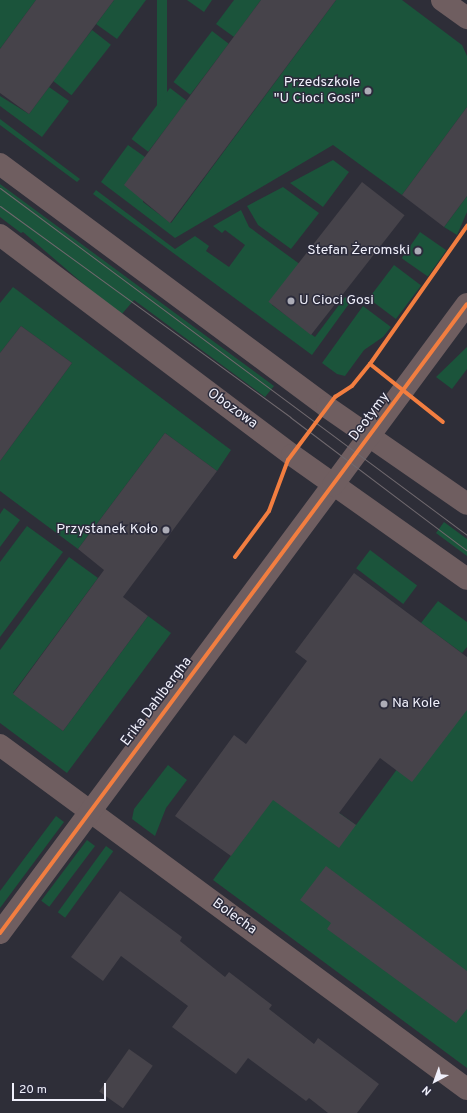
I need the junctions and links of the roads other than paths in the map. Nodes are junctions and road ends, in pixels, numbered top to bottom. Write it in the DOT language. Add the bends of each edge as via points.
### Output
graph roads {
  1 [pos="442,0"];
  2 [pos="467,18"];
  3 [pos="0,164"];
  4 [pos="0,235"];
  5 [pos="467,304"];
  6 [pos="370,435"];
  7 [pos="333,484"];
  8 [pos="467,504"];
  9 [pos="467,579"];
  10 [pos="0,745"];
  11 [pos="90,811"];
  12 [pos="0,933"];
  13 [pos="467,1089"];
  1 -- 2 [label="street"];
  3 -- 6 [label="street" via="327,407"];
  4 -- 7 [label="street, Obozowa"];
  5 -- 6 [label="street, Deotymy"];
  6 -- 7 [label="street, Deotymy"];
  6 -- 8 [label="street"];
  7 -- 9 [label="street, Obozowa"];
  7 -- 11 [label="street, Erika Dahlbergha"];
  10 -- 11 [label="street, Bolecha"];
  11 -- 12 [label="street, Erika Dahlbergha"];
  11 -- 13 [label="street, Bolecha"];
}
